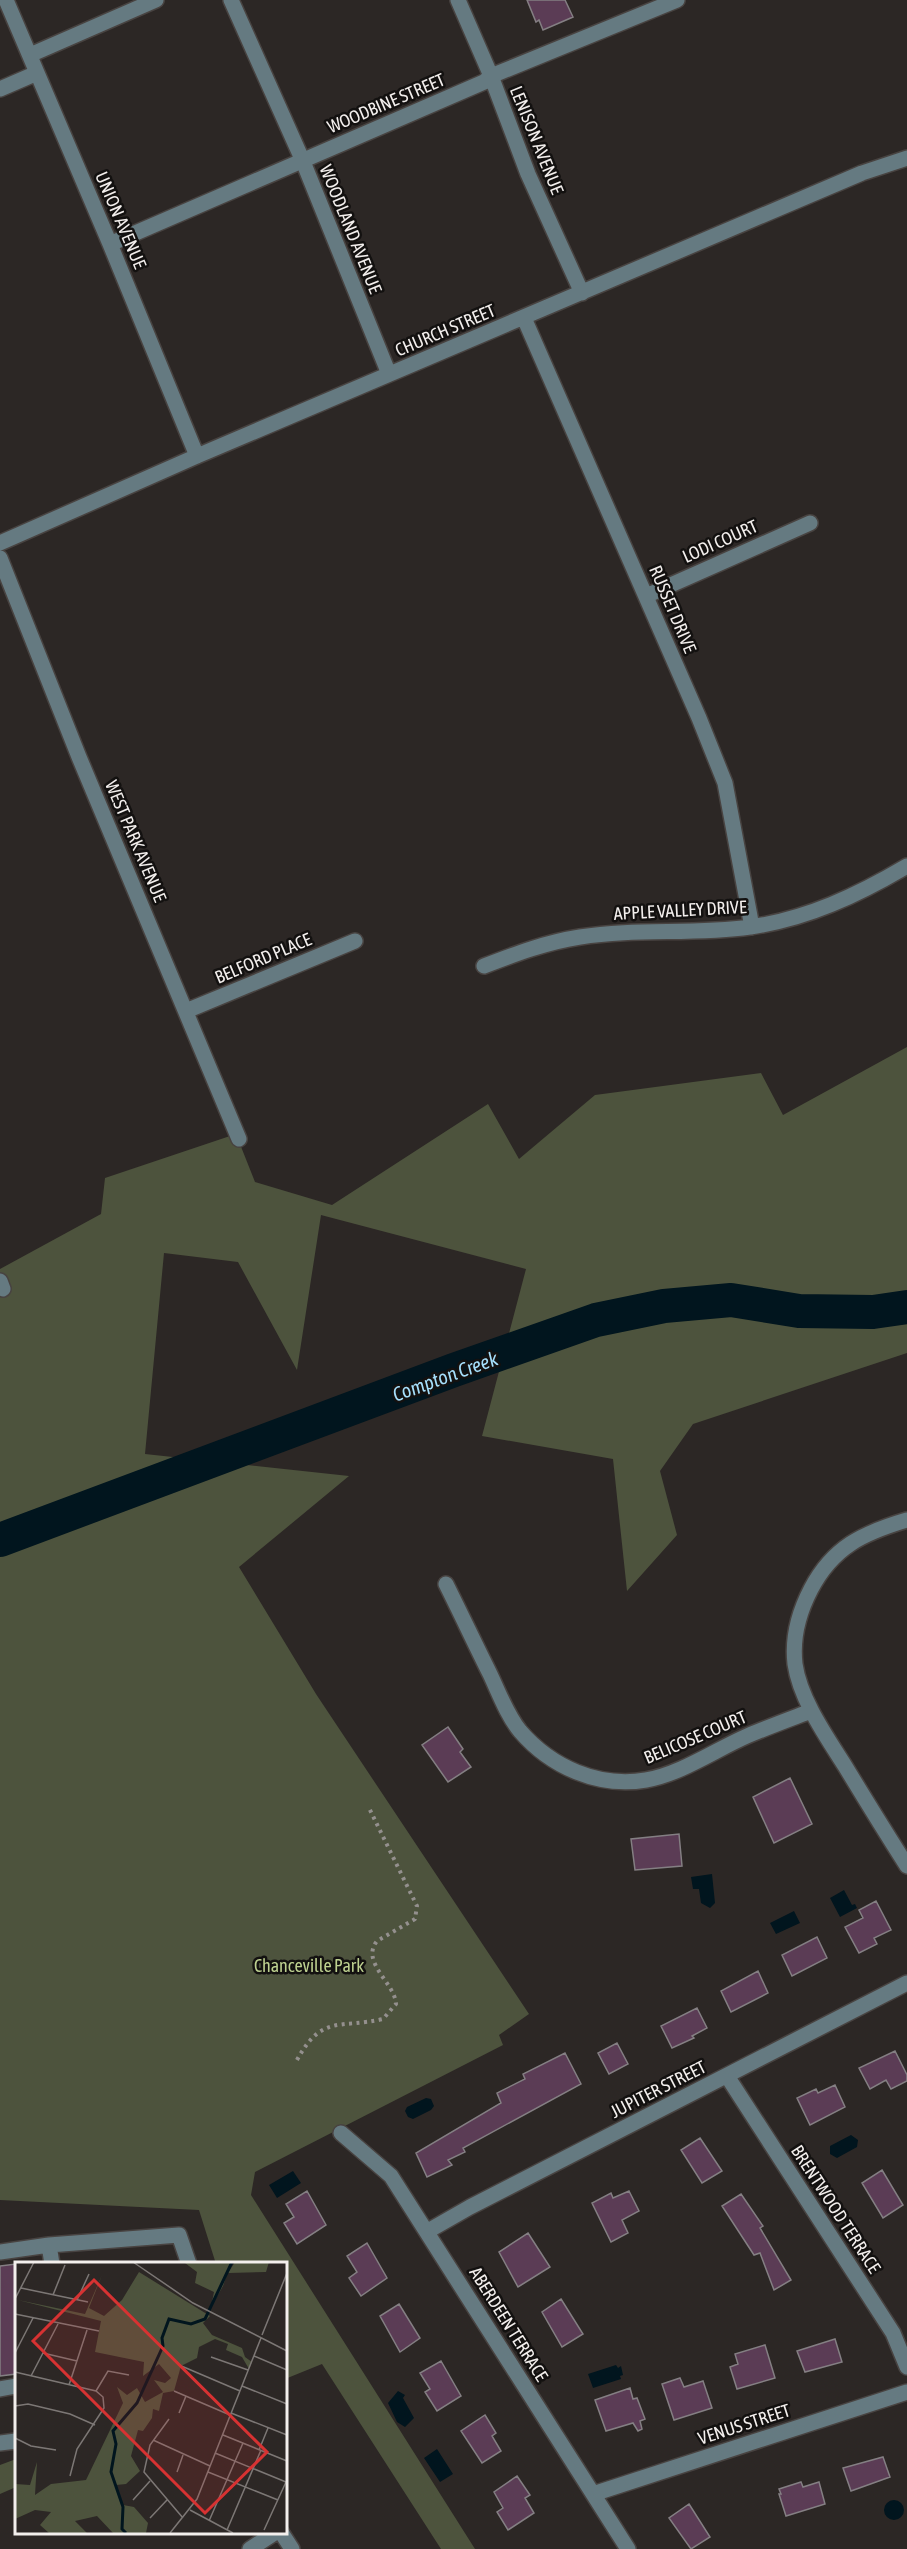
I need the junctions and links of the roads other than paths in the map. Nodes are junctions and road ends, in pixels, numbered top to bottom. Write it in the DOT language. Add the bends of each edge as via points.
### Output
graph roads {
  1 [pos="6,0"];
  2 [pos="156,0"];
  3 [pos="231,0"];
  4 [pos="458,0"];
  5 [pos="677,0"];
  6 [pos="30,56"];
  7 [pos="37,73"];
  8 [pos="491,76"];
  9 [pos="0,89"];
  10 [pos="907,158"];
  11 [pos="302,159"];
  12 [pos="110,244"];
  13 [pos="582,293"];
  14 [pos="524,318"];
  15 [pos="389,374"];
  16 [pos="197,456"];
  17 [pos="810,523"];
  18 [pos="0,543"];
  19 [pos="0,558"];
  20 [pos="646,596"];
  21 [pos="907,866"];
  22 [pos="752,927"];
  23 [pos="356,941"];
  24 [pos="484,966"];
  25 [pos="186,1011"];
  26 [pos="239,1139"];
  27 [pos="907,1520"];
  28 [pos="446,1584"];
  29 [pos="811,1712"];
  30 [pos="907,1866"];
  31 [pos="907,1983"];
  32 [pos="727,2076"];
  33 [pos="341,2133"];
  34 [pos="428,2231"];
  35 [pos="49,2245"];
  36 [pos="0,2252"];
  37 [pos="52,2262"];
  38 [pos="188,2262"];
  39 [pos="907,2367"];
  40 [pos="15,2386"];
  41 [pos="0,2389"];
  42 [pos="907,2392"];
  43 [pos="15,2441"];
  44 [pos="0,2443"];
  45 [pos="593,2494"];
  46 [pos="273,2534"];
  47 [pos="282,2534"];
  48 [pos="250,2549"];
  49 [pos="292,2549"];
  50 [pos="628,2549"];
  1 -- 6 [label="street, UNION AVENUE"];
  2 -- 6 [label="street"];
  3 -- 11 [label="street, WOODLAND AVENUE"];
  4 -- 8 [label="street, LENISON AVENUE"];
  5 -- 8 [label="street, WOODBINE STREET"];
  6 -- 7 [label="street, UNION AVENUE"];
  7 -- 9 [label="street"];
  7 -- 12 [label="street, UNION AVENUE"];
  8 -- 11 [label="street, WOODBINE STREET"];
  8 -- 13 [label="street, LENISON AVENUE" via="528,174"];
  10 -- 13 [label="street, CHURCH STREET" via="862,173"];
  11 -- 12 [label="street, WOODBINE STREET"];
  11 -- 15 [label="street, WOODLAND AVENUE"];
  12 -- 16 [label="street, UNION AVENUE"];
  13 -- 14 [label="street, CHURCH STREET"];
  14 -- 15 [label="street, CHURCH STREET"];
  14 -- 20 [label="street, RUSSET DRIVE"];
  15 -- 16 [label="street, CHURCH STREET"];
  16 -- 18 [label="street, CHURCH STREET"];
  17 -- 20 [label="street, LODI COURT"];
  19 -- 25 [label="street, WEST PARK AVENUE"];
  20 -- 22 [label="street, RUSSET DRIVE" via="725,783"];
  21 -- 22 [label="street, APPLE VALLEY DRIVE" via="863,892 811,912"];
  22 -- 24 [label="street, APPLE VALLEY DRIVE" via="579,937 529,949"];
  23 -- 25 [label="street, BELFORD PLACE"];
  25 -- 26 [label="street, WEST PARK AVENUE"];
  27 -- 29 [label="street" via="877,1529 838,1552 802,1606 795,1639 795,1665"];
  28 -- 29 [label="street, BELICOSE COURT" via="519,1729 536,1747 578,1774 606,1781 647,1780"];
  29 -- 30 [label="street"];
  31 -- 32 [label="street, JUPITER STREET"];
  32 -- 34 [label="street, JUPITER STREET"];
  32 -- 39 [label="street, BRENTWOOD TERRACE" via="893,2333"];
  33 -- 34 [label="street, ABERDEEN TERRACE" via="391,2176"];
  34 -- 45 [label="street, ABERDEEN TERRACE"];
  35 -- 36 [label="street"];
  35 -- 37 [label="street"];
  35 -- 38 [label="street" via="179,2235"];
  40 -- 41 [label="street"];
  42 -- 45 [label="street, VENUS STREET"];
  43 -- 44 [label="street"];
  45 -- 50 [label="street, ABERDEEN TERRACE"];
  46 -- 48 [label="street"];
  47 -- 49 [label="street"];
}
